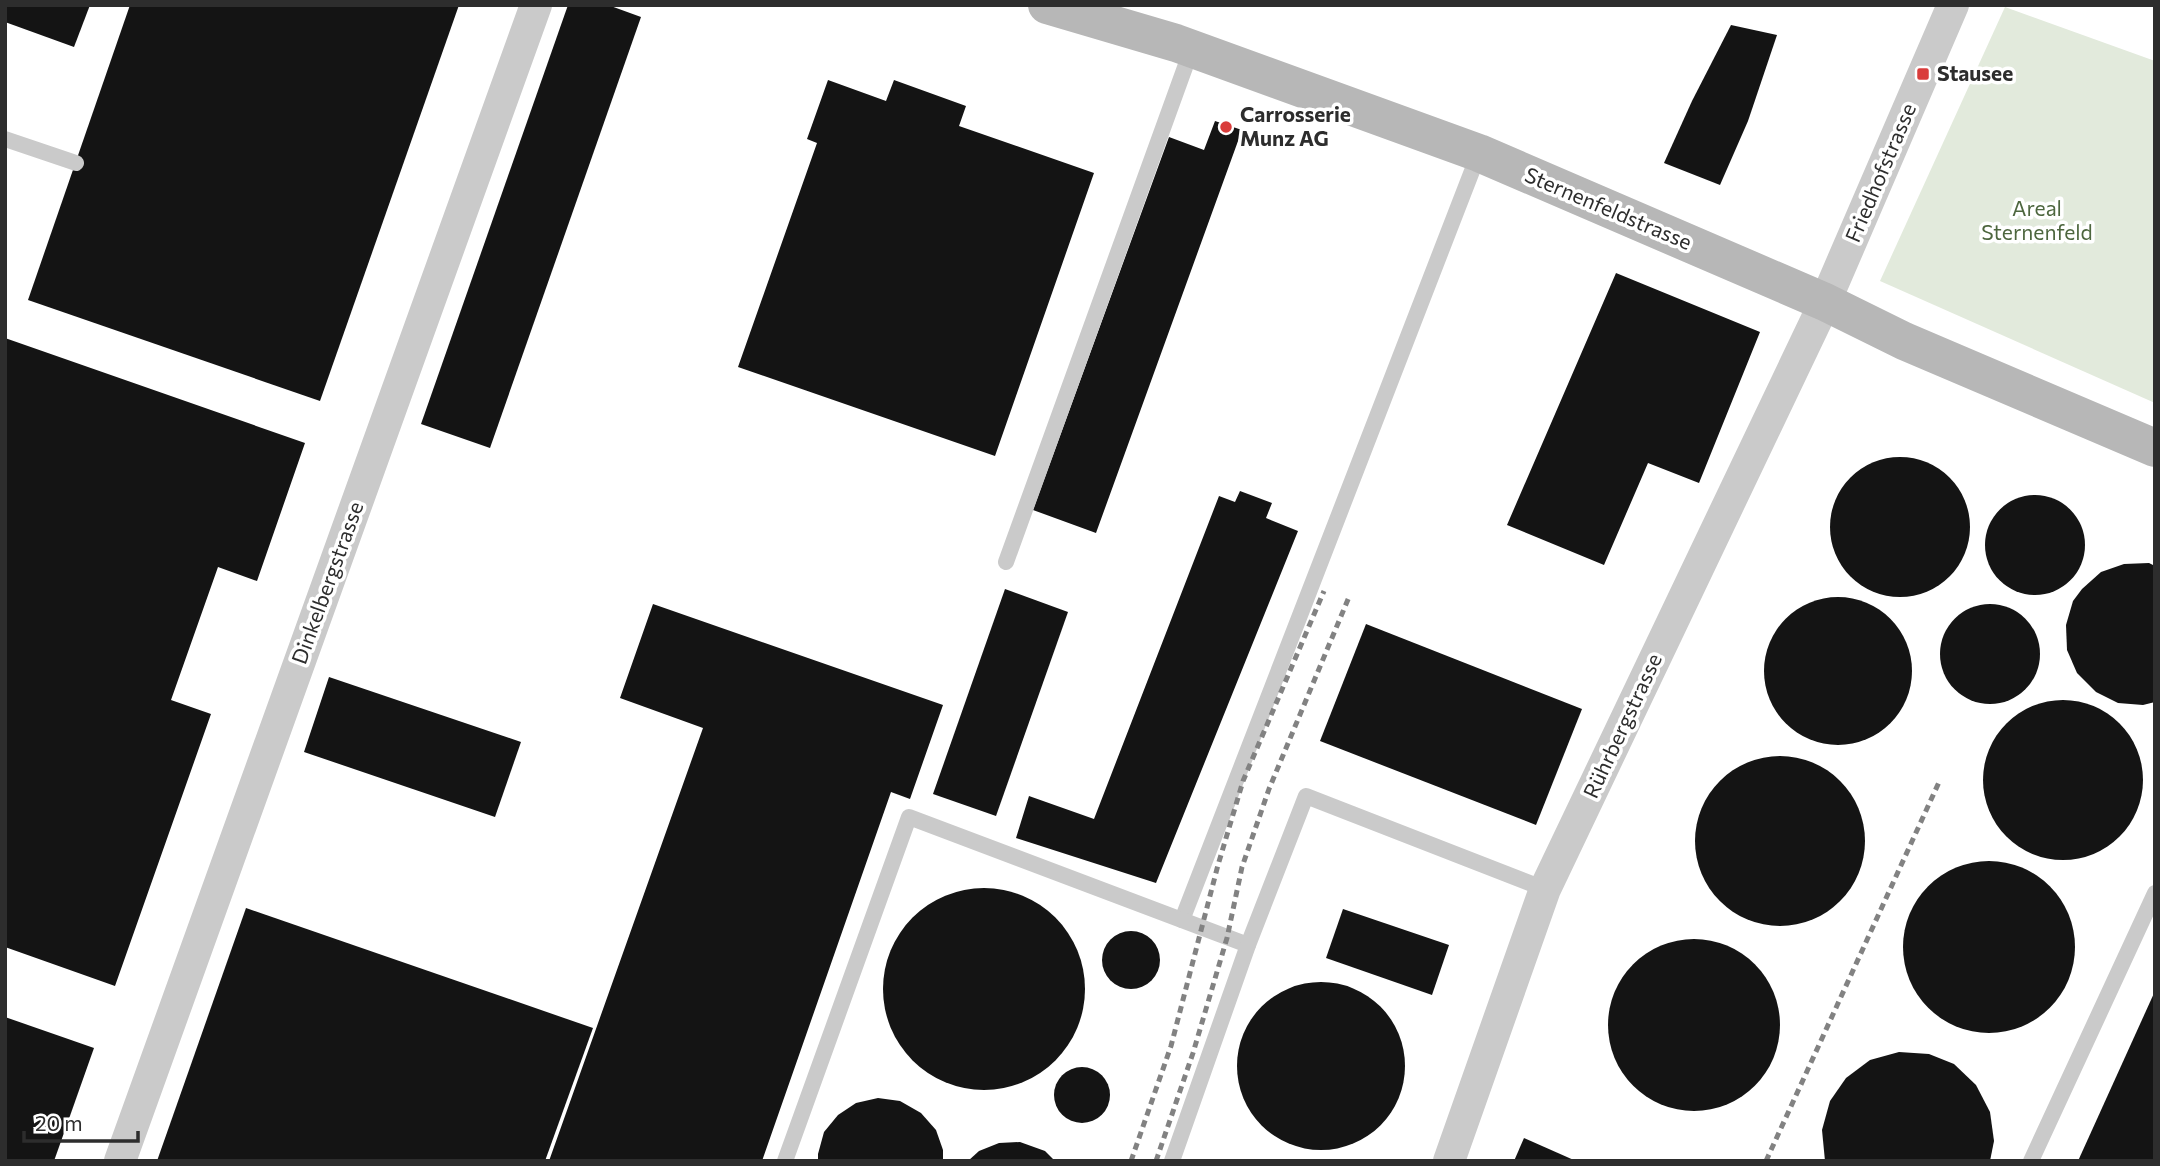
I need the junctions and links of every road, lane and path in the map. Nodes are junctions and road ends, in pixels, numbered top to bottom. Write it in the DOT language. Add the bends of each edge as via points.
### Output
graph roads {
  1 [pos="537,5"];
  2 [pos="1047,5"];
  3 [pos="1953,5"];
  4 [pos="1192,48"];
  5 [pos="5,139"];
  6 [pos="1479,153"];
  7 [pos="76,163"];
  8 [pos="1825,302"];
  9 [pos="2155,448"];
  10 [pos="1006,562"];
  11 [pos="1545,889"];
  12 [pos="2155,893"];
  13 [pos="1182,920"];
  14 [pos="1248,945"];
  15 [pos="120,1161"];
  16 [pos="785,1161"];
  17 [pos="1172,1161"];
  18 [pos="1449,1161"];
  19 [pos="2031,1161"];
  1 -- 15 [label="street, Dinkelbergstrasse"];
  2 -- 4 [label="street, Sternenfeldstrasse"];
  3 -- 8 [label="street, Friedhofstrasse"];
  4 -- 6 [label="street, Sternenfeldstrasse"];
  4 -- 10 [label="lane"];
  5 -- 7 [label="lane"];
  6 -- 8 [label="street, Sternenfeldstrasse"];
  6 -- 13 [label="lane"];
  8 -- 9 [label="street, Sternenfeldstrasse" via="1904,341"];
  8 -- 11 [label="street, Rührbergstrasse"];
  11 -- 14 [label="lane" via="1306,796"];
  11 -- 18 [label="street, Rührbergstrasse"];
  12 -- 19 [label="lane"];
  13 -- 14 [label="lane"];
  13 -- 16 [label="lane" via="909,817"];
  14 -- 17 [label="lane"];
}
